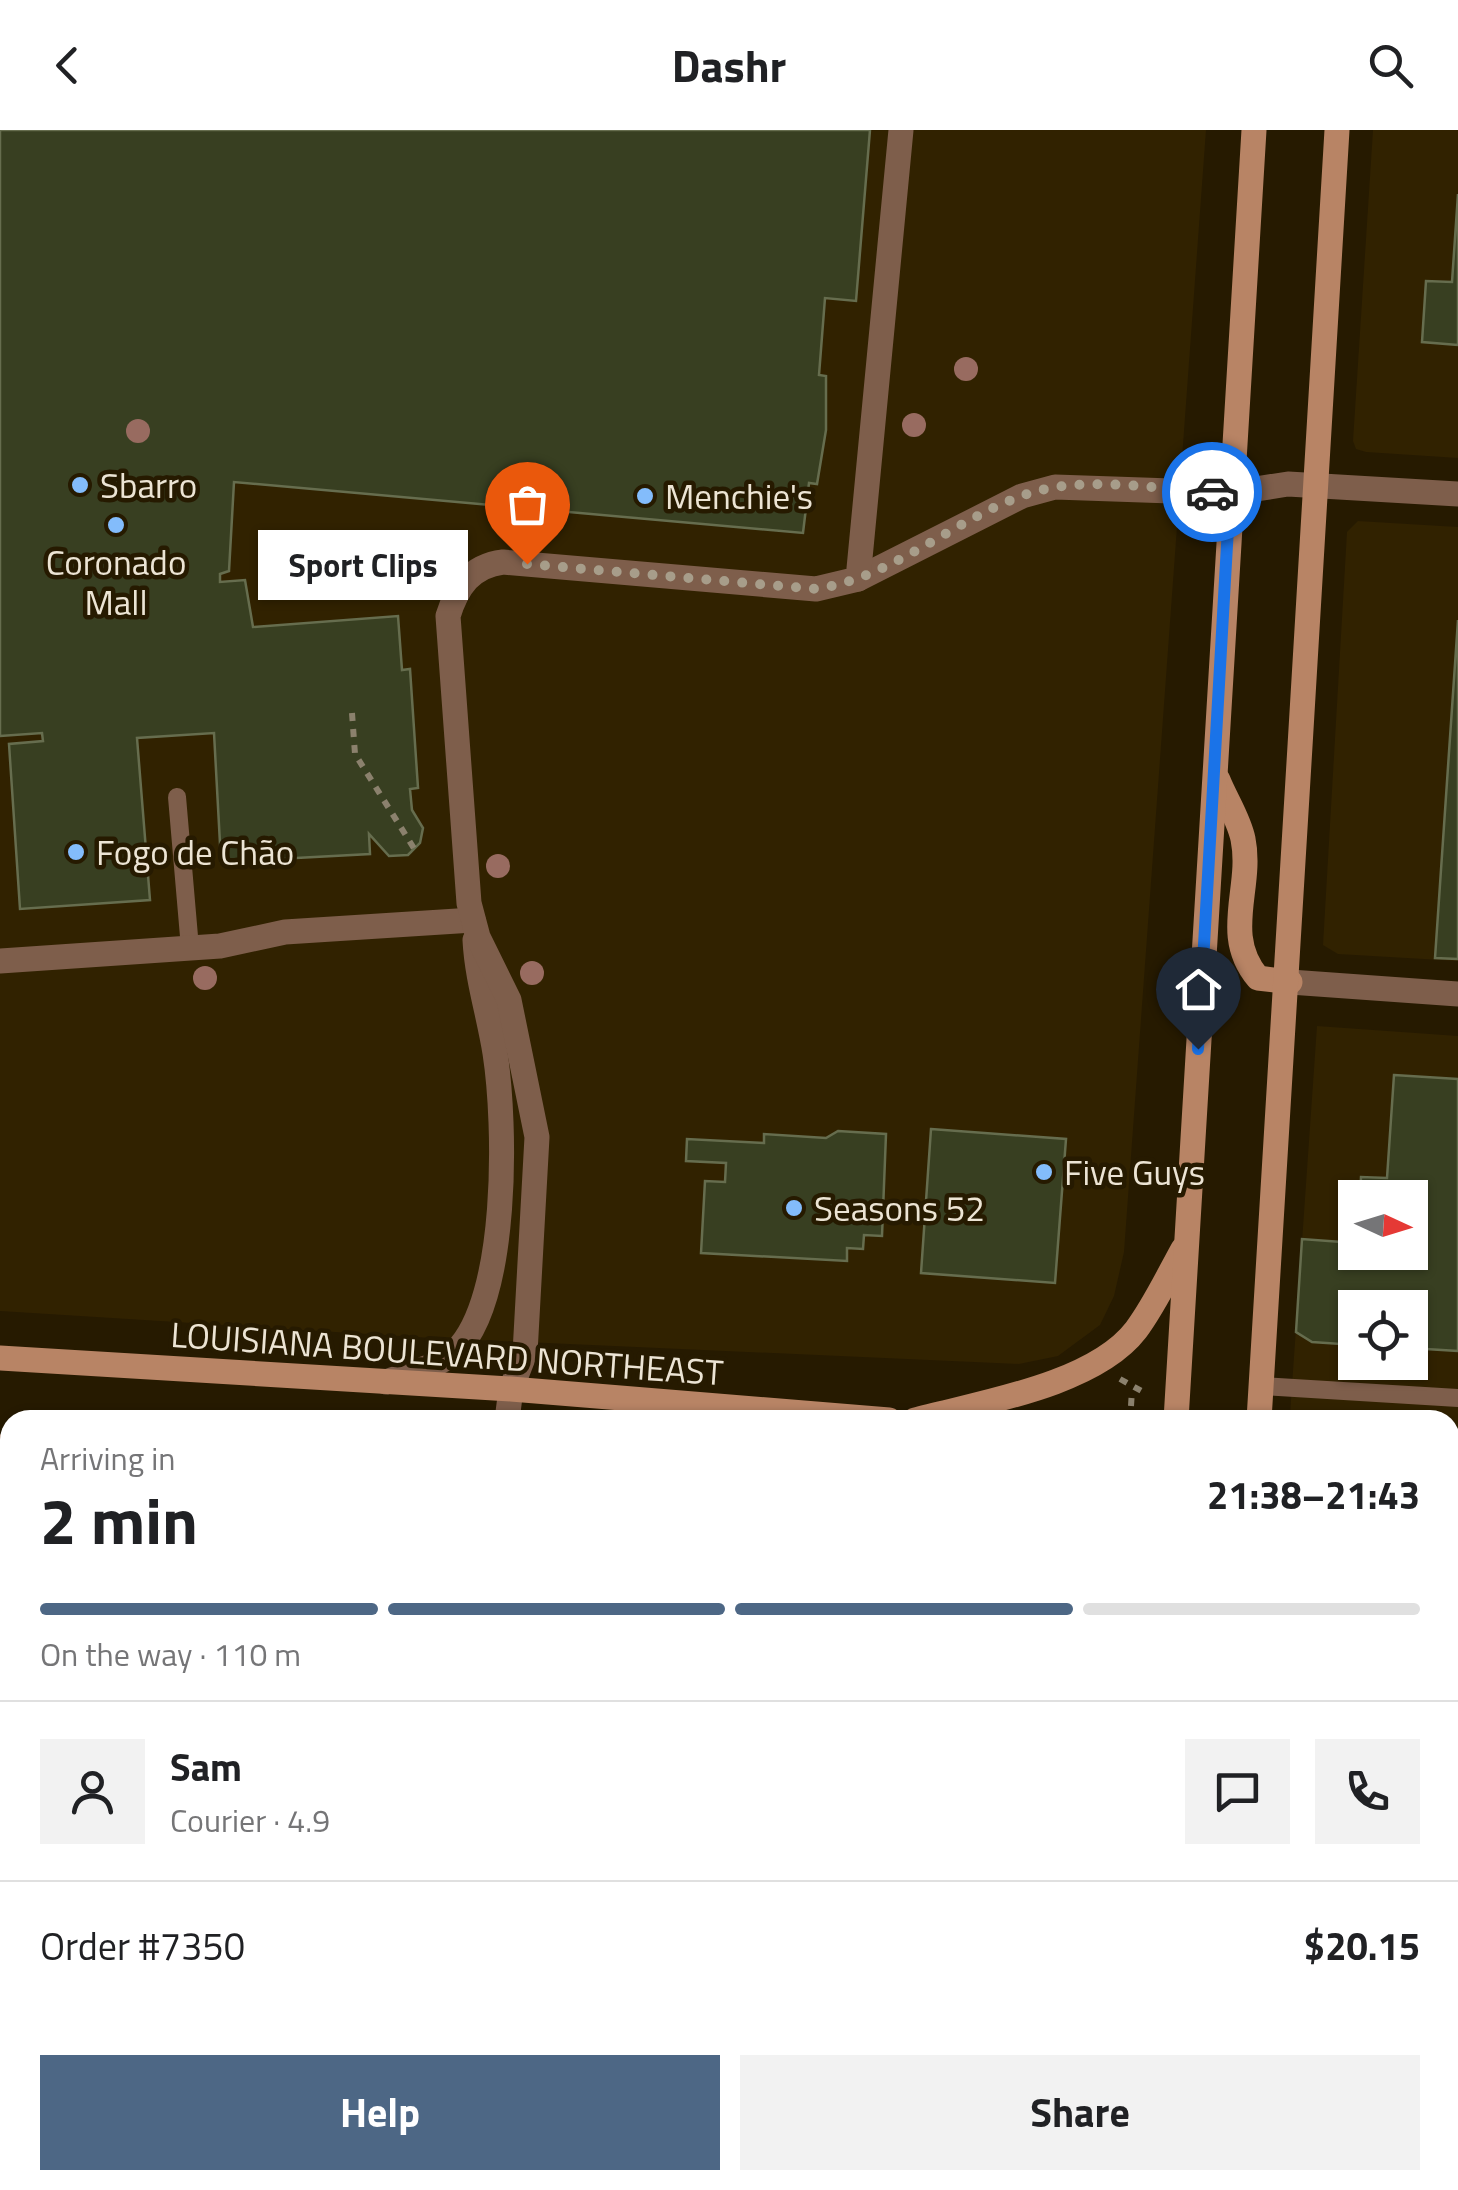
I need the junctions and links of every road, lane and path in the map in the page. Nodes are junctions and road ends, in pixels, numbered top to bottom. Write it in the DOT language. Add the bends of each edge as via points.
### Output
graph roads {
  1 [pos="901,130"];
  2 [pos="1254,130"];
  3 [pos="1337,130"];
  4 [pos="1313,486"];
  5 [pos="1230,493"];
  6 [pos="1458,494"];
  7 [pos="858,579"];
  8 [pos="352,713"];
  9 [pos="1216,775"];
  10 [pos="177,796"];
  11 [pos="415,850"];
  12 [pos="474,920"];
  13 [pos="190,948"];
  14 [pos="0,962"];
  15 [pos="1290,982"];
  16 [pos="1458,994"];
  17 [pos="1186,1245"];
  18 [pos="0,1358"];
  19 [pos="1115,1375"];
  20 [pos="386,1382"];
  21 [pos="1262,1386"];
  22 [pos="511,1390"];
  23 [pos="1132,1390"];
  24 [pos="1146,1394"];
  25 [pos="1458,1398"];
  26 [pos="1131,1406"];
  27 [pos="508,1410"];
  28 [pos="763,1410"];
  29 [pos="950,1410"];
  30 [pos="1177,1410"];
  31 [pos="1260,1410"];
  1 -- 7 [label="street"];
  2 -- 5 [label="main road"];
  3 -- 4 [label="main road"];
  4 -- 5 [label="street" via="1270,484"];
  4 -- 6 [label="street"];
  4 -- 15 [label="main road"];
  5 -- 7 [label="street" via="1092,486 1038,491"];
  5 -- 9 [label="main road"];
  7 -- 12 [label="street" via="816,589 503,562 474,572 453,600 447,633"];
  8 -- 11 [label="path" via="355,754"];
  9 -- 15 [label="main road" via="1243,840 1238,938 1246,964 1258,978"];
  9 -- 17 [label="main road"];
  10 -- 13 [label="lane"];
  12 -- 13 [label="street" via="285,932"];
  12 -- 20 [label="street" via="476,967 496,1056 498,1224 491,1282 473,1331 453,1354"];
  12 -- 22 [label="street" via="509,1000 537,1137 525,1353"];
  13 -- 14 [label="street"];
  15 -- 16 [label="street"];
  15 -- 21 [label="main road"];
  17 -- 29 [label="main road" via="1136,1330 1113,1353 1060,1378"];
  17 -- 30 [label="main road"];
  18 -- 20 [label="main road, LOUISIANA BOULEVARD NORTHEAST"];
  19 -- 23 [label="path"];
  20 -- 22 [label="main road, LOUISIANA BOULEVARD NORTHEAST"];
  21 -- 25 [label="lane"];
  21 -- 31 [label="main road"];
  22 -- 27 [label="street"];
  22 -- 28 [label="main road, LOUISIANA BOULEVARD NORTHEAST"];
  23 -- 24 [label="path"];
  23 -- 26 [label="path"];
}
